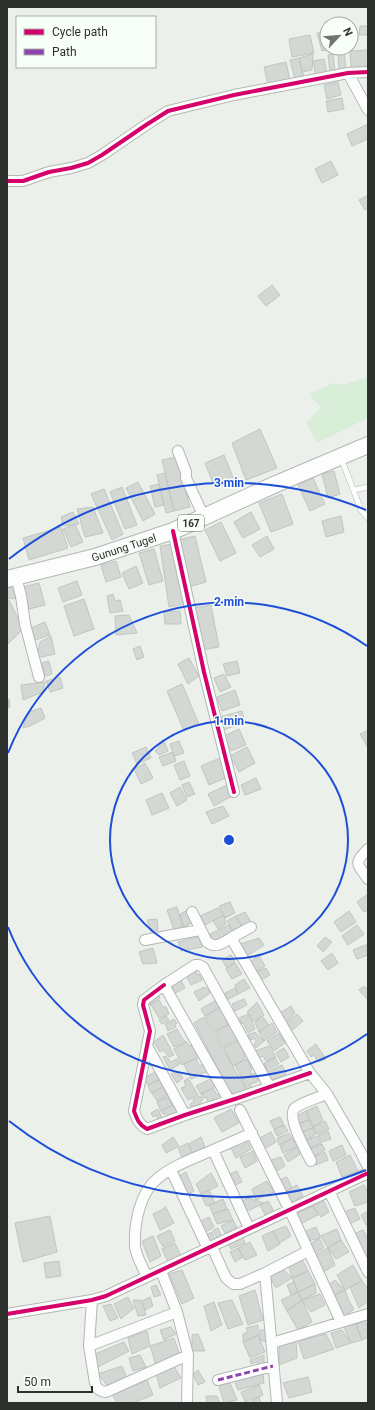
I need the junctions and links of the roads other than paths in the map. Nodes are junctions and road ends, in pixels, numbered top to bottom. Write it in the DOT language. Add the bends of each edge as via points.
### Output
graph roads {
  1 [pos="368,72"];
  2 [pos="348,73"];
  3 [pos="368,110"];
  4 [pos="7,181"];
  5 [pos="368,445"];
  6 [pos="178,451"];
  7 [pos="340,457"];
  8 [pos="368,487"];
  9 [pos="354,490"];
  10 [pos="204,517"];
  11 [pos="368,518"];
  12 [pos="173,531"];
  13 [pos="11,578"];
  14 [pos="39,677"];
  15 [pos="234,792"];
  16 [pos="368,849"];
  17 [pos="368,879"];
  18 [pos="192,912"];
  19 [pos="251,927"];
  20 [pos="200,930"];
  21 [pos="231,938"];
  22 [pos="145,940"];
  23 [pos="164,985"];
  24 [pos="147,1046"];
  25 [pos="310,1072"];
  26 [pos="269,1086"];
  27 [pos="327,1094"];
  28 [pos="229,1100"];
  29 [pos="240,1110"];
  30 [pos="185,1115"];
  31 [pos="252,1133"];
  32 [pos="213,1150"];
  33 [pos="311,1161"];
  34 [pos="368,1167"];
  35 [pos="171,1170"];
  36 [pos="368,1173"];
  37 [pos="329,1191"];
  38 [pos="289,1209"];
  39 [pos="249,1228"];
  40 [pos="210,1248"];
  41 [pos="308,1251"];
  42 [pos="161,1271"];
  43 [pos="368,1272"];
  44 [pos="265,1273"];
  45 [pos="147,1277"];
  46 [pos="92,1300"];
  47 [pos="177,1312"];
  48 [pos="7,1314"];
  49 [pos="368,1314"];
  50 [pos="341,1322"];
  51 [pos="272,1343"];
  52 [pos="89,1346"];
  53 [pos="188,1355"];
  54 [pos="273,1366"];
  55 [pos="218,1380"];
  56 [pos="187,1403"];
  57 [pos="277,1403"];
  1 -- 2 [label="street"];
  2 -- 3 [label="street"];
  2 -- 4 [label="street" via="234,95 168,112 88,163 23,181"];
  5 -- 7 [label="main road, Gunung Tugel / 167"];
  6 -- 10 [label="street" via="186,478"];
  7 -- 9 [label="lane"];
  7 -- 10 [label="main road, Gunung Tugel / 167"];
  8 -- 9 [label="lane"];
  9 -- 11 [label="lane" via="361,510"];
  10 -- 12 [label="main road, Gunung Tugel / 167"];
  12 -- 13 [label="main road, Gunung Tugel / 167" via="95,557"];
  12 -- 15 [label="street"];
  13 -- 14 [label="street" via="21,596 25,624"];
  16 -- 17 [label="street" via="360,858 358,866"];
  18 -- 20 [label="street"];
  19 -- 21 [label="street"];
  20 -- 21 [label="street" via="211,945 216,946"];
  20 -- 22 [label="street"];
  21 -- 25 [label="street"];
  23 -- 24 [label="street" via="144,1000 150,1031"];
  23 -- 26 [label="street" via="196,965 203,967"];
  23 -- 28 [label="street"];
  24 -- 30 [label="street"];
  24 -- 30 [label="street" via="134,1104 136,1119 147,1129"];
  25 -- 26 [label="street"];
  25 -- 27 [label="street"];
  26 -- 28 [label="street"];
  27 -- 33 [label="street" via="300,1105 292,1113"];
  27 -- 34 [label="street"];
  28 -- 30 [label="street"];
  29 -- 31 [label="street"];
  31 -- 32 [label="street"];
  31 -- 38 [label="street"];
  32 -- 35 [label="street"];
  32 -- 39 [label="street"];
  35 -- 40 [label="street"];
  35 -- 45 [label="street" via="150,1186 144,1195 136,1224 135,1246"];
  36 -- 37 [label="street"];
  37 -- 38 [label="street"];
  37 -- 43 [label="street"];
  38 -- 39 [label="street"];
  38 -- 41 [label="street"];
  39 -- 40 [label="street"];
  40 -- 42 [label="street"];
  40 -- 44 [label="street" via="226,1278 233,1284 240,1284"];
  41 -- 44 [label="street"];
  41 -- 50 [label="street"];
  42 -- 45 [label="street"];
  42 -- 47 [label="street"];
  44 -- 51 [label="street"];
  45 -- 46 [label="street"];
  46 -- 48 [label="street"];
  46 -- 52 [label="street"];
  47 -- 52 [label="street"];
  47 -- 53 [label="street"];
  49 -- 50 [label="street"];
  50 -- 51 [label="street"];
  51 -- 54 [label="street"];
  52 -- 53 [label="street" via="95,1383 100,1391 106,1392"];
  53 -- 56 [label="street"];
  54 -- 55 [label="street"];
  54 -- 57 [label="street"];
}
